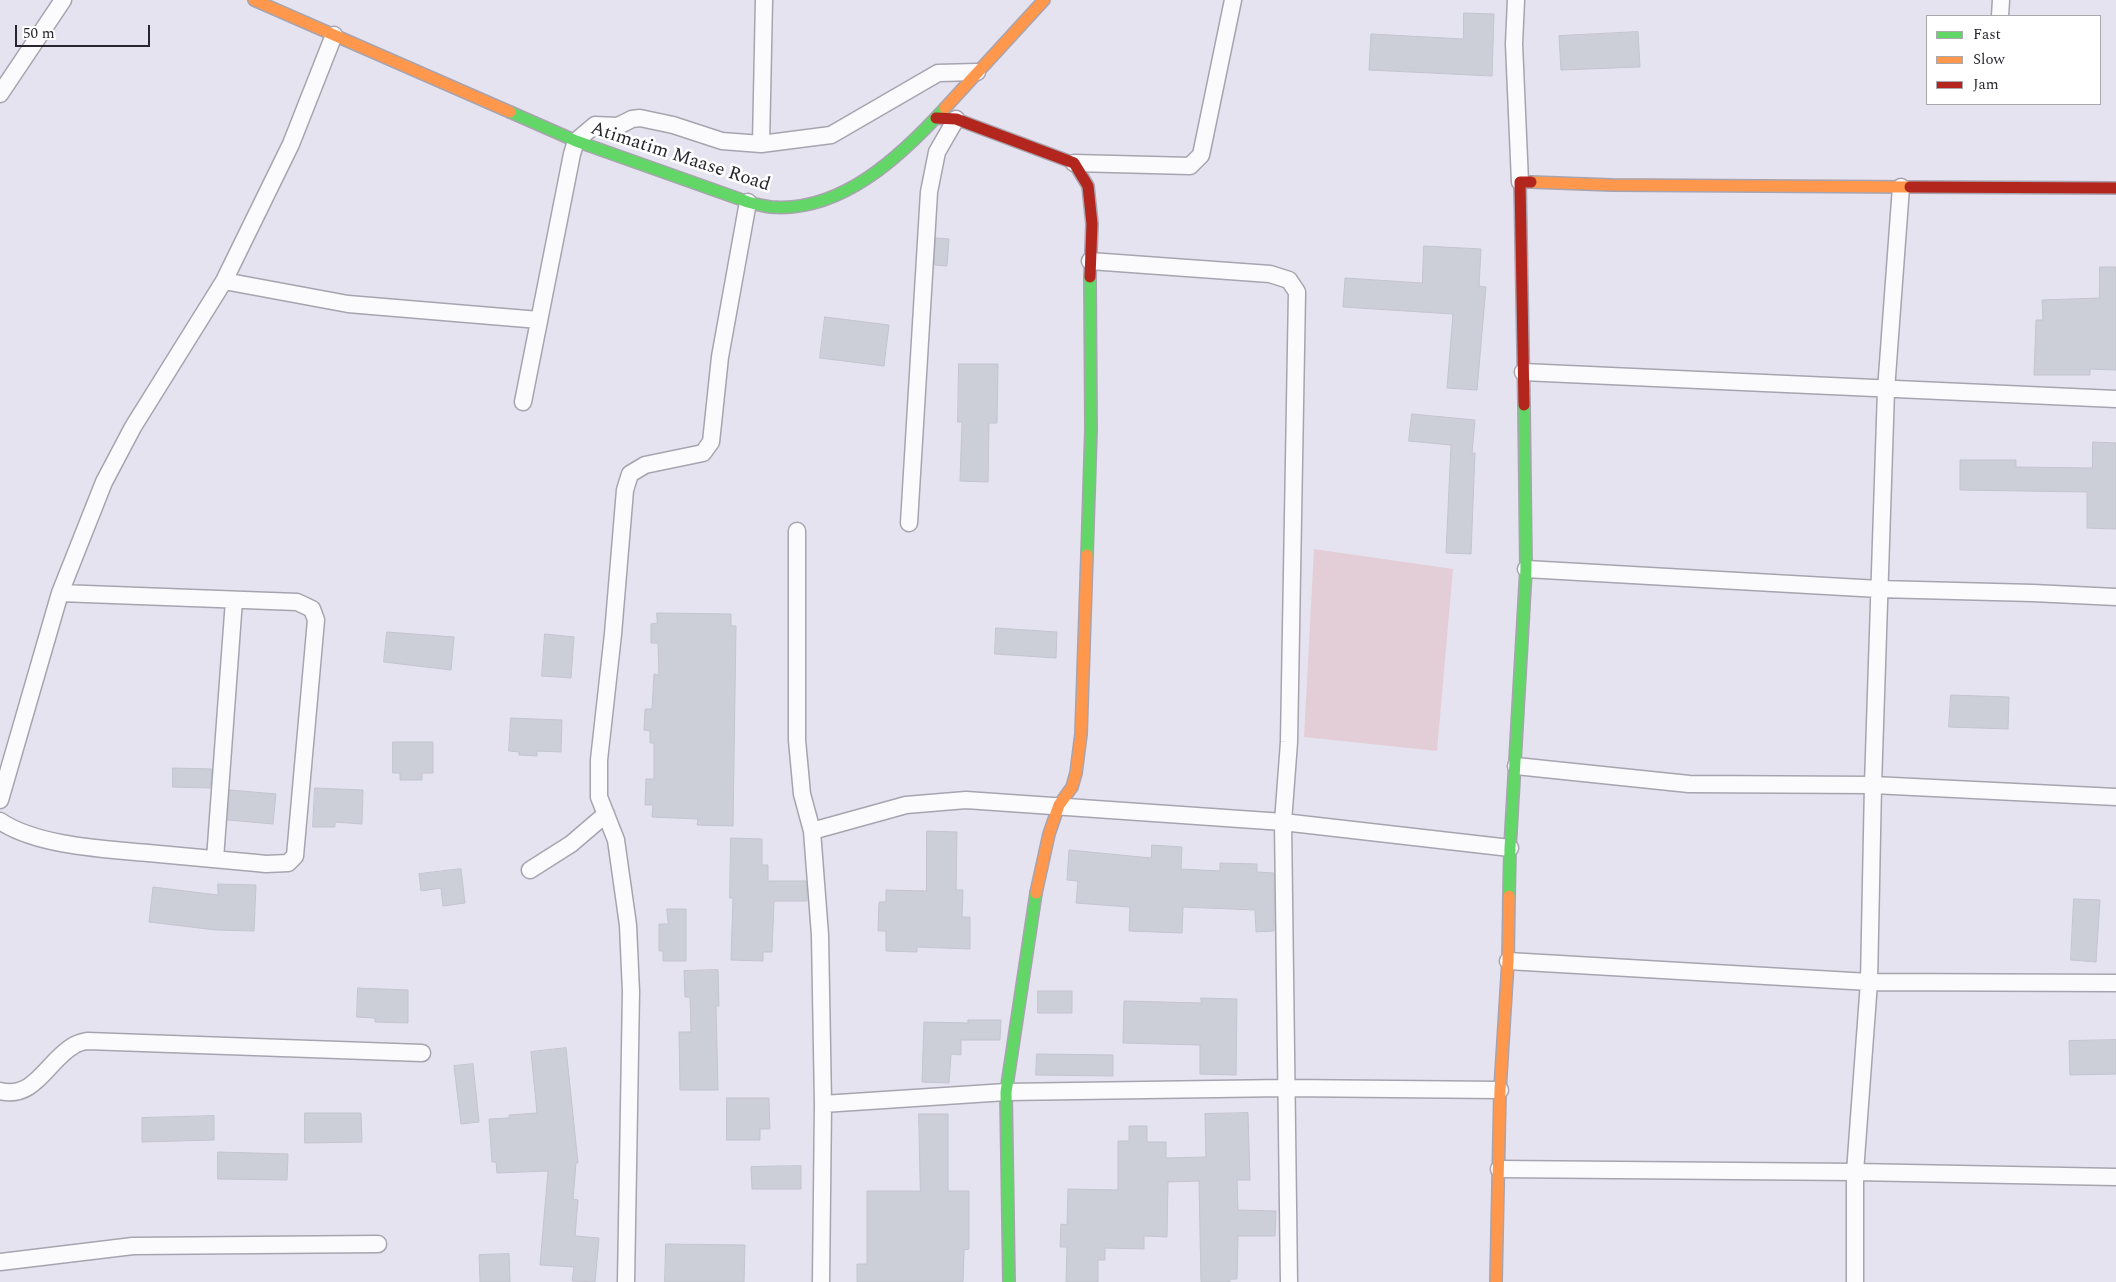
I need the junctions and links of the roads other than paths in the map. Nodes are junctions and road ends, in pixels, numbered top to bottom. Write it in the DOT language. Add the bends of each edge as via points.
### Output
graph roads {
  1 [pos="63,0"];
  2 [pos="254,0"];
  3 [pos="764,0"];
  4 [pos="1044,0"];
  5 [pos="1233,0"];
  6 [pos="1516,0"];
  7 [pos="2002,0"];
  8 [pos="2000,15"];
  9 [pos="334,35"];
  10 [pos="977,72"];
  11 [pos="0,94"];
  12 [pos="936,118"];
  13 [pos="956,119"];
  14 [pos="576,141"];
  15 [pos="761,144"];
  16 [pos="1074,163"];
  17 [pos="1520,182"];
  18 [pos="1901,187"];
  19 [pos="2116,188"];
  20 [pos="748,202"];
  21 [pos="1090,262"];
  22 [pos="224,282"];
  23 [pos="538,320"];
  24 [pos="1523,372"];
  25 [pos="1886,390"];
  26 [pos="2116,400"];
  27 [pos="523,402"];
  28 [pos="910,523"];
  29 [pos="797,531"];
  30 [pos="1526,569"];
  31 [pos="1879,589"];
  32 [pos="60,593"];
  33 [pos="2116,597"];
  34 [pos="234,600"];
  35 [pos="1516,766"];
  36 [pos="1873,785"];
  37 [pos="2116,797"];
  38 [pos="0,800"];
  39 [pos="1059,805"];
  40 [pos="606,814"];
  41 [pos="0,821"];
  42 [pos="1283,822"];
  43 [pos="812,831"];
  44 [pos="1510,848"];
  45 [pos="215,859"];
  46 [pos="530,870"];
  47 [pos="1508,961"];
  48 [pos="1869,982"];
  49 [pos="2116,984"];
  50 [pos="422,1053"];
  51 [pos="1285,1088"];
  52 [pos="0,1090"];
  53 [pos="1500,1090"];
  54 [pos="1006,1092"];
  55 [pos="824,1104"];
  56 [pos="1499,1169"];
  57 [pos="1855,1172"];
  58 [pos="2116,1177"];
  59 [pos="378,1244"];
  60 [pos="0,1262"];
  61 [pos="626,1282"];
  62 [pos="821,1282"];
  63 [pos="1009,1282"];
  64 [pos="1289,1282"];
  65 [pos="1496,1282"];
  66 [pos="1855,1282"];
  1 -- 11 [label="street"];
  2 -- 9 [label="street, Atimatim Maase Road"];
  3 -- 15 [label="street"];
  4 -- 10 [label="street, Atimatim Maase Road"];
  5 -- 16 [label="street" via="1201,155 1190,166 1175,167"];
  6 -- 17 [label="street" via="1514,53"];
  7 -- 8 [label="street"];
  9 -- 14 [label="street, Atimatim Maase Road"];
  9 -- 22 [label="street" via="291,144"];
  10 -- 12 [label="street, Atimatim Maase Road"];
  10 -- 15 [label="street" via="938,73 831,135"];
  12 -- 13 [label="street"];
  12 -- 20 [label="street, Atimatim Maase Road" via="912,144 846,192 806,205 771,207"];
  13 -- 16 [label="street"];
  13 -- 28 [label="street" via="937,152 929,192"];
  14 -- 15 [label="street" via="595,125 618,126 632,118 640,118 722,141"];
  14 -- 20 [label="street, Atimatim Maase Road"];
  14 -- 23 [label="street"];
  16 -- 21 [label="street" via="1088,186 1092,224"];
  17 -- 18 [label="street"];
  17 -- 24 [label="street"];
  18 -- 19 [label="street"];
  18 -- 25 [label="street"];
  20 -- 40 [label="street" via="720,357 711,442 703,453 645,465 630,474 625,490 599,760 599,797"];
  21 -- 39 [label="street" via="1091,429 1081,734 1072,787"];
  21 -- 42 [label="street" via="1270,274 1289,280 1297,292 1289,742"];
  22 -- 23 [label="street" via="348,304"];
  22 -- 32 [label="street" via="133,427 104,482"];
  23 -- 27 [label="street"];
  24 -- 25 [label="street"];
  24 -- 30 [label="street"];
  25 -- 26 [label="street"];
  25 -- 31 [label="street"];
  29 -- 43 [label="street" via="797,740 802,794"];
  30 -- 31 [label="street"];
  30 -- 35 [label="street"];
  31 -- 33 [label="street"];
  31 -- 36 [label="street"];
  32 -- 34 [label="street"];
  32 -- 38 [label="street"];
  34 -- 45 [label="street"];
  34 -- 45 [label="street" via="297,602 312,609 316,620 295,856 283,864"];
  35 -- 36 [label="street" via="1689,784"];
  35 -- 44 [label="street"];
  36 -- 37 [label="street"];
  36 -- 48 [label="street"];
  39 -- 42 [label="street"];
  39 -- 43 [label="street" via="966,800 924,803"];
  39 -- 54 [label="street" via="1033,909"];
  40 -- 46 [label="street" via="571,844"];
  40 -- 61 [label="street" via="616,840 628,925"];
  41 -- 45 [label="street" via="19,832 43,839 102,849"];
  42 -- 44 [label="street"];
  42 -- 51 [label="street"];
  43 -- 55 [label="street" via="820,935"];
  44 -- 47 [label="street"];
  47 -- 48 [label="street"];
  47 -- 53 [label="street"];
  48 -- 49 [label="street"];
  48 -- 57 [label="street"];
  50 -- 52 [label="street" via="87,1040 72,1046 32,1086 16,1091"];
  51 -- 53 [label="street"];
  51 -- 54 [label="street"];
  51 -- 64 [label="street"];
  53 -- 56 [label="street"];
  54 -- 55 [label="street"];
  54 -- 63 [label="street"];
  55 -- 62 [label="street"];
  56 -- 57 [label="street"];
  56 -- 65 [label="street"];
  57 -- 58 [label="street"];
  57 -- 66 [label="street"];
  59 -- 60 [label="street" via="133,1246"];
}
